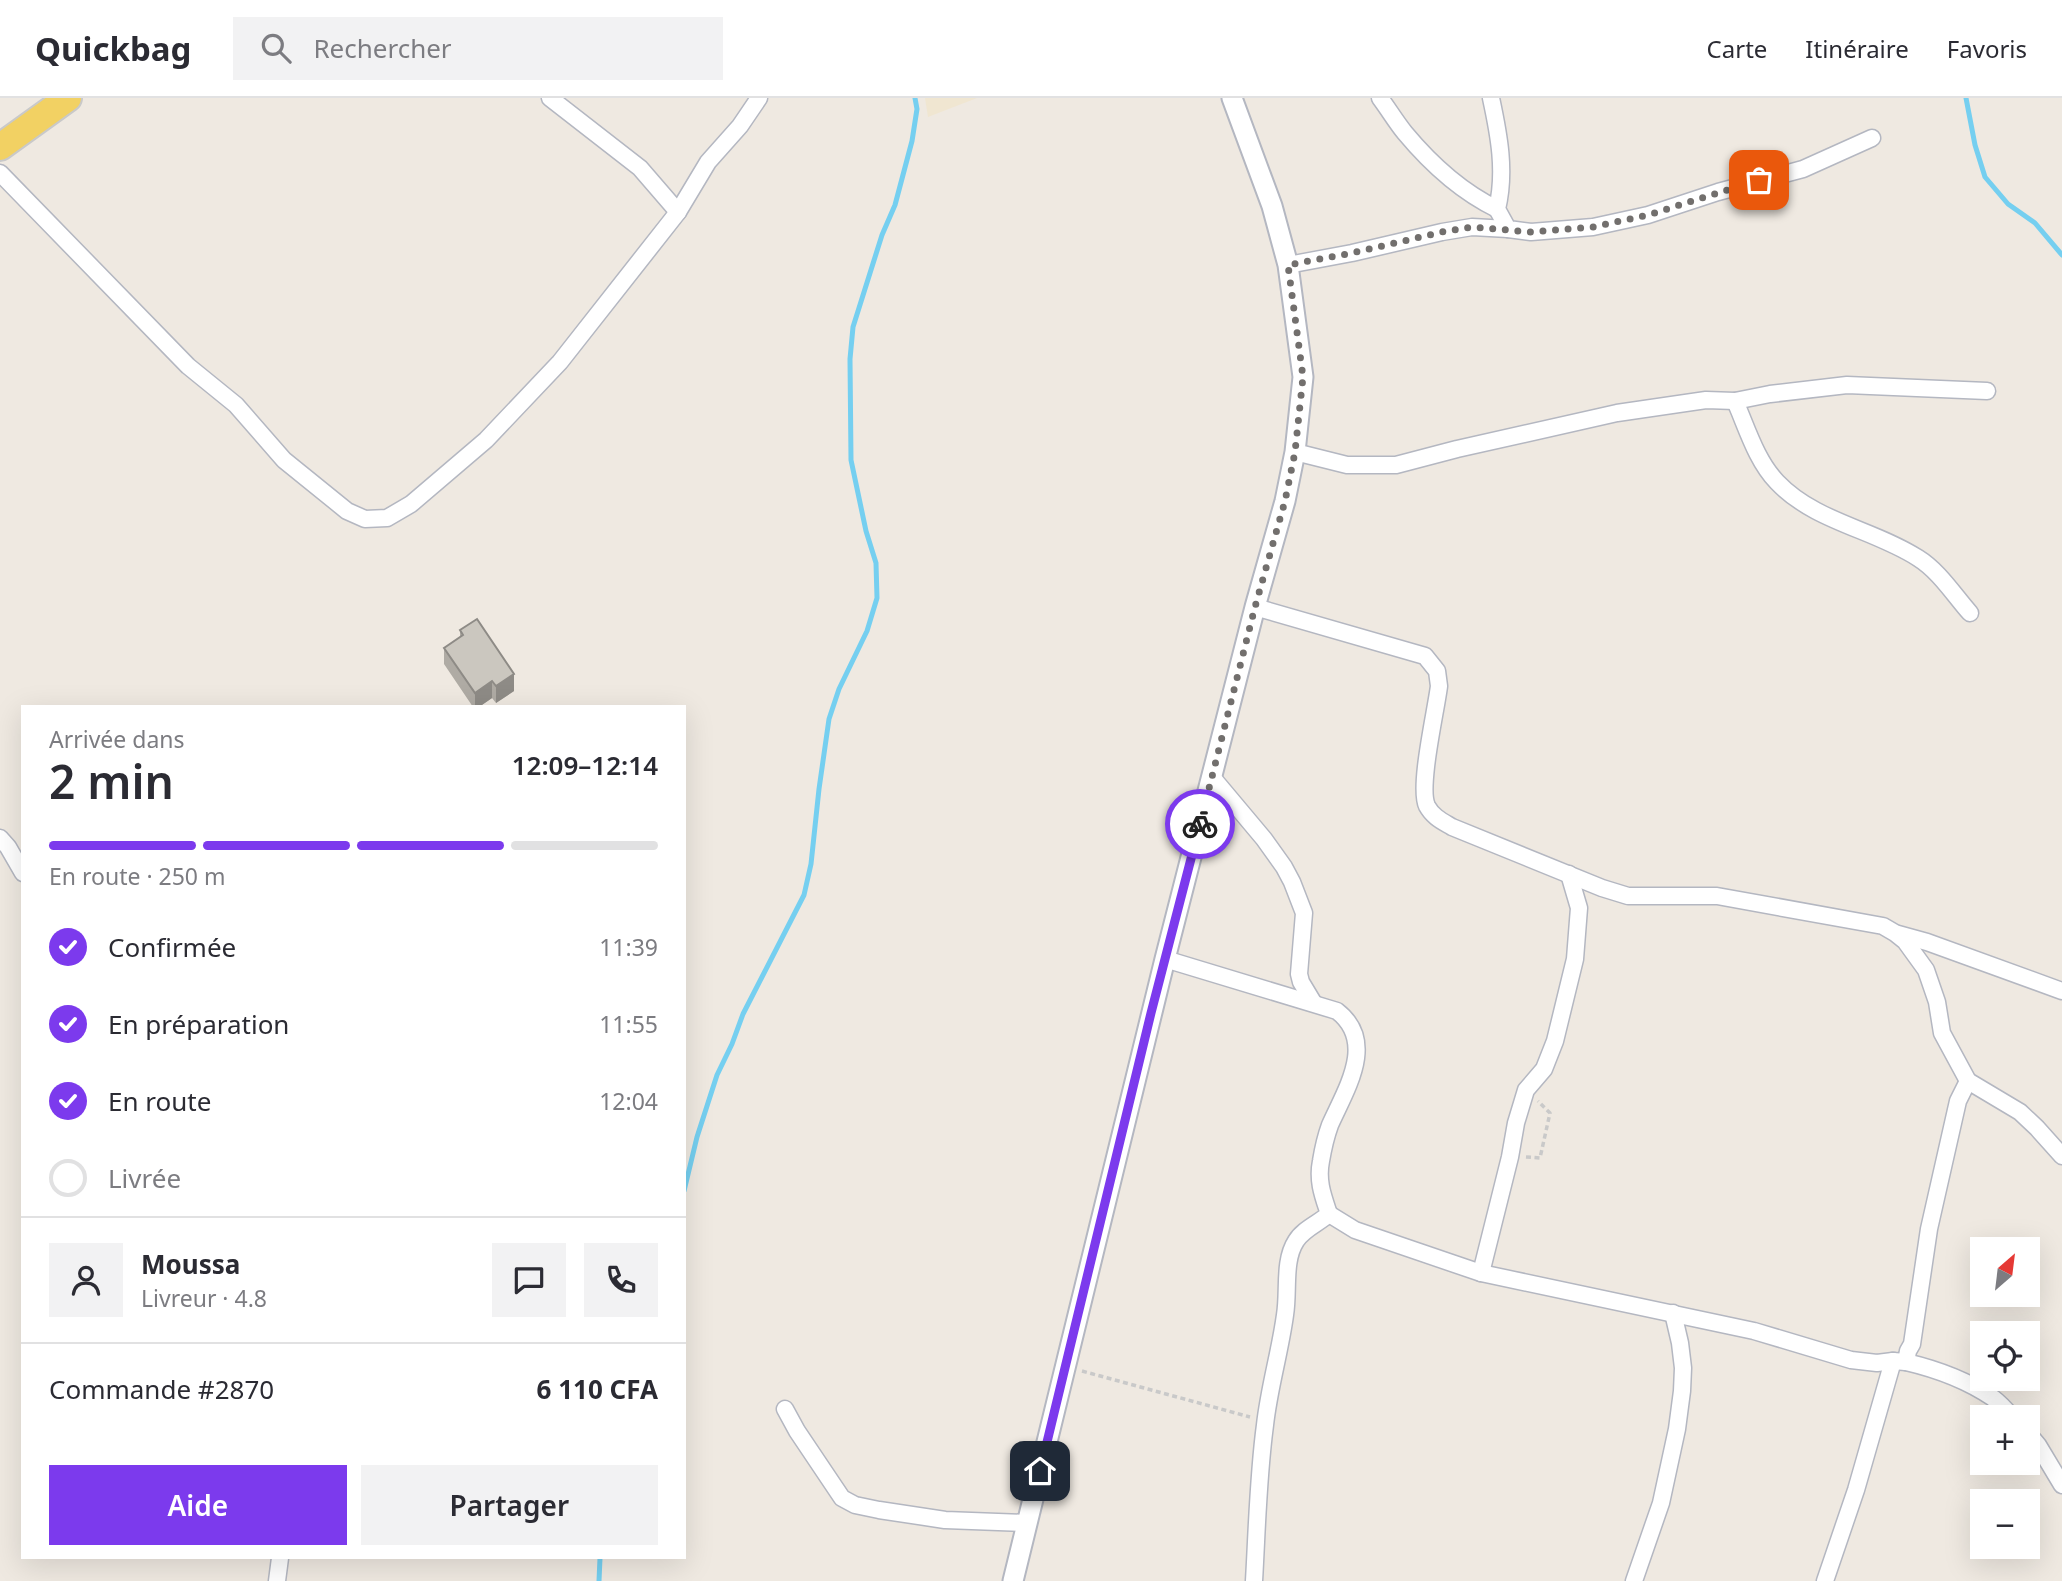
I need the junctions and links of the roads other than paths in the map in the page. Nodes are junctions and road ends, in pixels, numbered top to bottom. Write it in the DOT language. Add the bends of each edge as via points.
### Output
graph roads {
  1 [pos="68,98"];
  2 [pos="550,98"];
  3 [pos="759,98"];
  4 [pos="1232,98"];
  5 [pos="1380,98"];
  6 [pos="1491,98"];
  7 [pos="1872,138"];
  8 [pos="0,148"];
  9 [pos="0,173"];
  10 [pos="1497,209"];
  11 [pos="678,212"];
  12 [pos="1508,229"];
  13 [pos="1288,265"];
  14 [pos="1987,391"];
  15 [pos="1735,401"];
  16 [pos="1295,452"];
  17 [pos="1255,607"];
  18 [pos="1970,613"];
  19 [pos="1212,777"];
  20 [pos="0,838"];
  21 [pos="21,870"];
  22 [pos="1569,874"];
  23 [pos="1895,933"];
  24 [pos="1165,959"];
  25 [pos="2062,991"];
  26 [pos="1314,1002"];
  27 [pos="1968,1081"];
  28 [pos="2062,1156"];
  29 [pos="1329,1214"];
  30 [pos="1481,1273"];
  31 [pos="1673,1313"];
  32 [pos="1899,1362"];
  33 [pos="2000,1405"];
  34 [pos="785,1409"];
  35 [pos="2040,1448"];
  36 [pos="2062,1485"];
  37 [pos="1027,1523"];
  38 [pos="280,1559"];
  39 [pos="277,1581"];
  40 [pos="1013,1581"];
  41 [pos="1254,1581"];
  42 [pos="1634,1581"];
  43 [pos="1825,1581"];
  1 -- 8 [label="main road"];
  2 -- 11 [label="street" via="640,168"];
  3 -- 11 [label="street" via="708,162"];
  4 -- 13 [label="street" via="1272,206"];
  5 -- 10 [label="street" via="1423,153 1462,188"];
  6 -- 10 [label="street" via="1502,161"];
  7 -- 12 [label="street" via="1803,169 1648,215 1593,227 1531,232"];
  9 -- 11 [label="street" via="188,366 236,405 285,460 347,511 365,519 387,518 411,504 486,440 560,362"];
  10 -- 12 [label="street"];
  12 -- 13 [label="street" via="1472,227"];
  13 -- 16 [label="street" via="1303,377"];
  14 -- 15 [label="street" via="1847,384"];
  15 -- 16 [label="street" via="1706,400 1617,413 1396,465 1346,465"];
  15 -- 18 [label="street" via="1761,460 1776,481 1824,515 1921,560"];
  16 -- 17 [label="street"];
  17 -- 19 [label="street"];
  17 -- 22 [label="street" via="1424,656 1437,671 1439,686 1425,781 1426,804 1434,817"];
  19 -- 24 [label="street"];
  19 -- 26 [label="street" via="1264,839 1293,883 1304,913 1299,974"];
  20 -- 21 [label="street"];
  22 -- 23 [label="street" via="1628,896 1717,896 1883,926"];
  22 -- 30 [label="street" via="1579,908 1575,959 1555,1041 1544,1069 1526,1090 1516,1123"];
  23 -- 25 [label="street"];
  23 -- 27 [label="street" via="1926,970 1942,1033"];
  24 -- 26 [label="street"];
  24 -- 37 [label="street"];
  26 -- 29 [label="street" via="1347,1019 1357,1056 1320,1162 1319,1184"];
  27 -- 28 [label="street" via="2020,1112"];
  27 -- 32 [label="street" via="1958,1101 1929,1229 1912,1344"];
  29 -- 30 [label="street" via="1356,1230"];
  29 -- 41 [label="street" via="1294,1242 1288,1265 1286,1310 1259,1476"];
  30 -- 31 [label="street"];
  31 -- 32 [label="street" via="1851,1360"];
  31 -- 42 [label="street" via="1683,1368 1677,1429 1661,1503"];
  32 -- 33 [label="street" via="1965,1383"];
  32 -- 43 [label="street"];
  34 -- 37 [label="street" via="842,1498 855,1505 944,1520"];
  35 -- 36 [label="street"];
  37 -- 40 [label="street"];
  38 -- 39 [label="street"];
}
